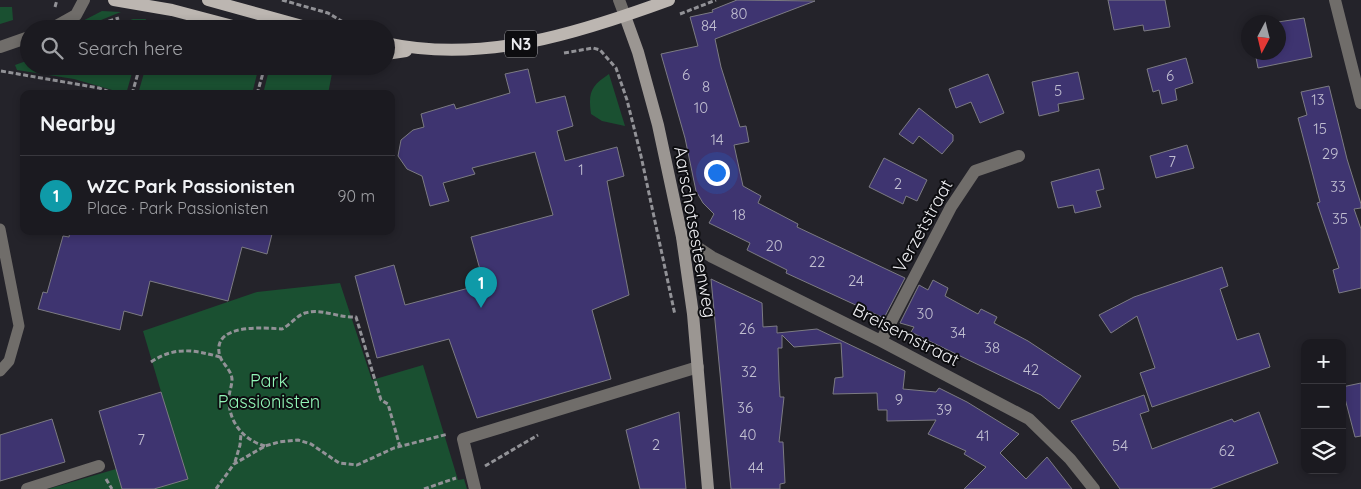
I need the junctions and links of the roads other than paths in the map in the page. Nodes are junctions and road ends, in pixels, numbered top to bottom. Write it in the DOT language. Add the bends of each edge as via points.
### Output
graph roads {
  1 [pos="84,0"];
  2 [pos="114,0"];
  3 [pos="208,0"];
  4 [pos="619,0"];
  5 [pos="669,0"];
  6 [pos="1335,0"];
  7 [pos="625,16"];
  8 [pos="66,20"];
  9 [pos="210,20"];
  10 [pos="280,20"];
  11 [pos="20,40"];
  12 [pos="395,46"];
  13 [pos="0,47"];
  14 [pos="414,49"];
  15 [pos="395,52"];
  16 [pos="1361,102"];
  17 [pos="1019,156"];
  18 [pos="0,229"];
  19 [pos="682,237"];
  20 [pos="881,341"];
  21 [pos="698,368"];
  22 [pos="0,371"];
  23 [pos="100,466"];
  24 [pos="27,489"];
  25 [pos="475,489"];
  26 [pos="708,489"];
  27 [pos="1094,489"];
  1 -- 8 [label="street" via="76,14"];
  2 -- 9 [label="main road"];
  3 -- 10 [label="main road"];
  4 -- 7 [label="street"];
  5 -- 7 [label="main road, N3"];
  6 -- 16 [label="street"];
  7 -- 14 [label="main road, N3" via="570,34 515,45 452,51"];
  7 -- 19 [label="main road, Aarschotsesteenweg" via="656,117"];
  11 -- 13 [label="street"];
  12 -- 14 [label="main road, N3"];
  14 -- 15 [label="main road, N3"];
  17 -- 20 [label="street, Verzetstraat" via="975,171 951,207"];
  18 -- 22 [label="lane" via="18,326 9,361"];
  19 -- 20 [label="street, Breisemstraat" via="712,258"];
  19 -- 21 [label="main road, Aarschotsesteenweg"];
  20 -- 27 [label="street, Breisemstraat" via="1029,419 1070,459"];
  21 -- 25 [label="street" via="463,439"];
  21 -- 26 [label="main road, Aarschotsesteenweg"];
  23 -- 24 [label="street"];
}
